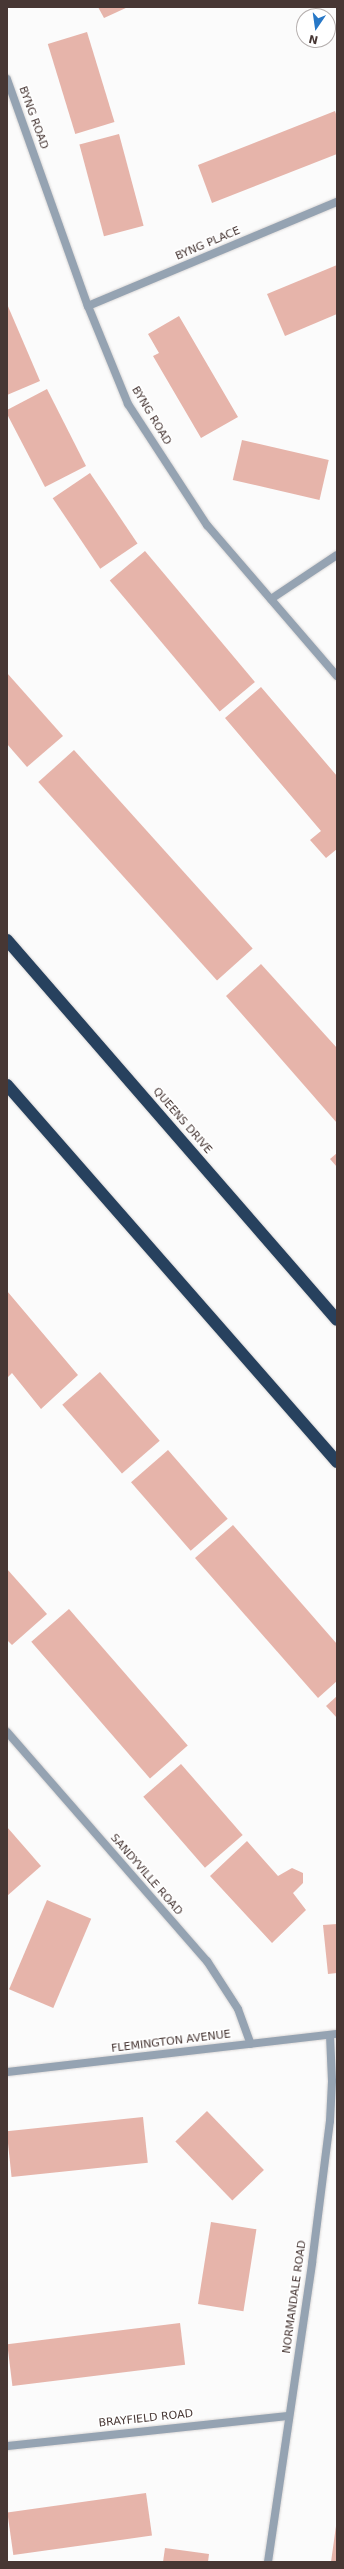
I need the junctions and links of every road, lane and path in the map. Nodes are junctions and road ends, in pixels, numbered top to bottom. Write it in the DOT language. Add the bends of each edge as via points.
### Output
graph roads {
  1 [pos="7,79"];
  2 [pos="337,202"];
  3 [pos="88,306"];
  4 [pos="337,555"];
  5 [pos="271,599"];
  6 [pos="337,676"];
  7 [pos="7,940"];
  8 [pos="7,1085"];
  9 [pos="337,1320"];
  10 [pos="337,1462"];
  11 [pos="7,1732"];
  12 [pos="333,2034"];
  13 [pos="251,2044"];
  14 [pos="7,2072"];
  15 [pos="288,2416"];
  16 [pos="7,2446"];
  17 [pos="268,2562"];
  1 -- 3 [label="street, BYNG ROAD"];
  2 -- 3 [label="street, BYNG PLACE"];
  3 -- 5 [label="street, BYNG ROAD" via="128,404 207,526"];
  4 -- 5 [label="street"];
  5 -- 6 [label="street, BYNG ROAD"];
  7 -- 9 [label="highway, QUEENS DRIVE"];
  8 -- 10 [label="highway"];
  11 -- 13 [label="street, SANDYVILLE ROAD" via="207,1961 238,2009"];
  12 -- 13 [label="street, FLEMINGTON AVENUE"];
  12 -- 15 [label="street, NORMANDALE ROAD" via="330,2121 312,2263"];
  13 -- 14 [label="street, FLEMINGTON AVENUE"];
  15 -- 16 [label="street, BRAYFIELD ROAD"];
  15 -- 17 [label="street, NORMANDALE ROAD"];
}
